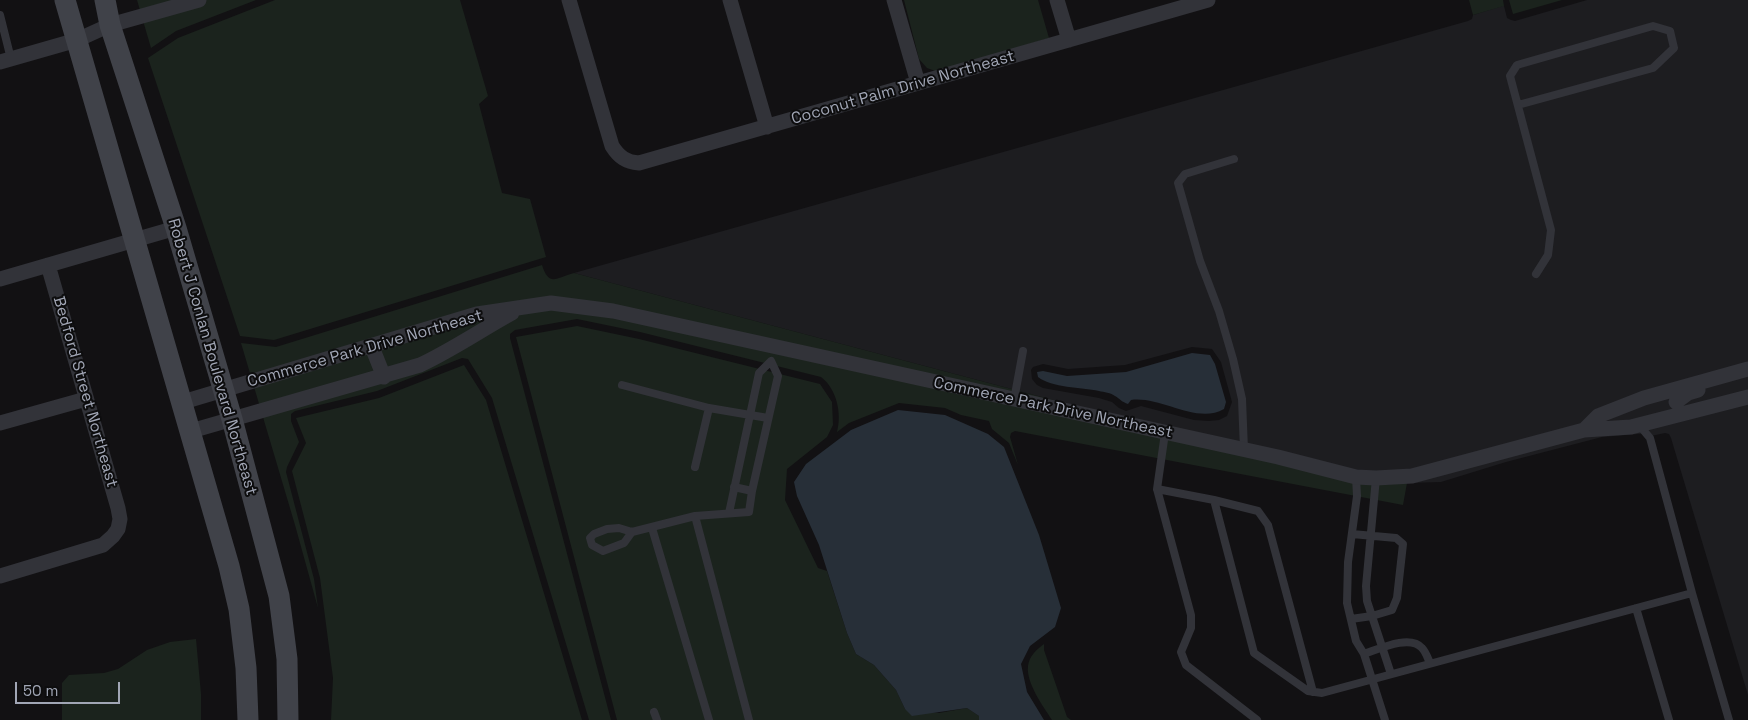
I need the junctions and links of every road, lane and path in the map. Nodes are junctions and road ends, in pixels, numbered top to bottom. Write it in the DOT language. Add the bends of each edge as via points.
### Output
graph roads {
  1 [pos="65,0"];
  2 [pos="104,0"];
  3 [pos="199,0"];
  4 [pos="568,0"];
  5 [pos="730,0"];
  6 [pos="894,0"];
  7 [pos="1057,0"];
  8 [pos="1208,0"];
  9 [pos="0,15"];
  10 [pos="110,25"];
  11 [pos="77,40"];
  12 [pos="1068,40"];
  13 [pos="6,60"];
  14 [pos="918,83"];
  15 [pos="1518,104"];
  16 [pos="767,127"];
  17 [pos="1234,159"];
  18 [pos="176,228"];
  19 [pos="136,239"];
  20 [pos="48,266"];
  21 [pos="1536,274"];
  22 [pos="0,279"];
  23 [pos="520,308"];
  24 [pos="372,347"];
  25 [pos="1023,351"];
  26 [pos="772,354"];
  27 [pos="1748,369"];
  28 [pos="1748,375"];
  29 [pos="384,377"];
  30 [pos="622,385"];
  31 [pos="223,390"];
  32 [pos="1748,397"];
  33 [pos="86,399"];
  34 [pos="1014,400"];
  35 [pos="183,402"];
  36 [pos="1675,403"];
  37 [pos="709,408"];
  38 [pos="750,414"];
  39 [pos="768,418"];
  40 [pos="232,419"];
  41 [pos="0,423"];
  42 [pos="1639,425"];
  43 [pos="1584,430"];
  44 [pos="191,431"];
  45 [pos="1165,433"];
  46 [pos="745,443"];
  47 [pos="762,446"];
  48 [pos="1244,450"];
  49 [pos="695,467"];
  50 [pos="1356,477"];
  51 [pos="1376,478"];
  52 [pos="734,487"];
  53 [pos="1157,489"];
  54 [pos="752,491"];
  55 [pos="1214,500"];
  56 [pos="728,513"];
  57 [pos="695,516"];
  58 [pos="652,528"];
  59 [pos="632,532"];
  60 [pos="1352,534"];
  61 [pos="1370,536"];
  62 [pos="0,576"];
  63 [pos="1692,593"];
  64 [pos="1636,608"];
  65 [pos="1372,616"];
  66 [pos="1351,619"];
  67 [pos="1383,648"];
  68 [pos="1364,654"];
  69 [pos="1430,663"];
  70 [pos="1391,674"];
  71 [pos="1373,680"];
  72 [pos="1313,692"];
  73 [pos="248,720"];
  74 [pos="288,720"];
  75 [pos="709,720"];
  76 [pos="749,720"];
  77 [pos="1257,720"];
  78 [pos="1385,720"];
  79 [pos="1669,720"];
  80 [pos="1728,720"];
  1 -- 11 [label="main road"];
  2 -- 10 [label="main road, Robert J Conlan Boulevard Northeast"];
  3 -- 10 [label="street"];
  4 -- 16 [label="street, Coconut Palm Drive Northeast" via="608,138 618,155 639,163"];
  5 -- 16 [label="street"];
  6 -- 14 [label="street"];
  7 -- 12 [label="street"];
  8 -- 12 [label="street, Coconut Palm Drive Northeast"];
  9 -- 13 [label="lane"];
  10 -- 11 [label="street"];
  10 -- 18 [label="main road, Robert J Conlan Boulevard Northeast"];
  11 -- 13 [label="street"];
  11 -- 19 [label="main road"];
  12 -- 14 [label="street, Coconut Palm Drive Northeast"];
  14 -- 16 [label="street, Coconut Palm Drive Northeast"];
  15 -- 15 [label="lane" via="1510,76 1518,65 1653,26 1670,31 1674,48 1653,68"];
  15 -- 21 [label="lane" via="1551,230 1548,255"];
  17 -- 48 [label="lane" via="1185,174 1178,183 1233,358 1242,399"];
  18 -- 19 [label="street"];
  18 -- 31 [label="main road, Robert J Conlan Boulevard Northeast"];
  19 -- 20 [label="street"];
  19 -- 35 [label="main road"];
  20 -- 22 [label="street"];
  20 -- 33 [label="street, Bedford Street Northeast"];
  23 -- 24 [label="street, Commerce Park Drive Northeast" via="477,314"];
  23 -- 26 [label="street, Commerce Park Drive Northeast" via="551,302 613,311"];
  23 -- 29 [label="street, Commerce Park Drive Northeast" via="447,353"];
  24 -- 29 [label="street"];
  24 -- 31 [label="street, Commerce Park Drive Northeast"];
  25 -- 34 [label="lane"];
  26 -- 34 [label="street, Commerce Park Drive Northeast"];
  26 -- 38 [label="lane" via="759,373"];
  26 -- 39 [label="lane" via="778,376"];
  27 -- 36 [label="street, Commerce Park Drive Northeast"];
  28 -- 36 [label="street" via="1688,393"];
  29 -- 40 [label="street, Commerce Park Drive Northeast"];
  30 -- 37 [label="lane"];
  31 -- 35 [label="street, Commerce Park Drive Northeast"];
  31 -- 40 [label="main road, Robert J Conlan Boulevard Northeast"];
  32 -- 36 [label="street, Commerce Park Drive Northeast"];
  33 -- 41 [label="street"];
  33 -- 62 [label="street, Bedford Street Northeast" via="118,508 118,529 98,548"];
  34 -- 45 [label="street, Commerce Park Drive Northeast"];
  35 -- 44 [label="main road"];
  36 -- 42 [label="street, Commerce Park Drive Northeast"];
  36 -- 43 [label="street, Commerce Park Drive Northeast" via="1634,402 1598,416"];
  37 -- 38 [label="lane"];
  37 -- 49 [label="lane"];
  38 -- 39 [label="lane"];
  38 -- 46 [label="lane"];
  39 -- 47 [label="lane"];
  40 -- 44 [label="street, Commerce Park Drive Northeast"];
  40 -- 74 [label="main road, Robert J Conlan Boulevard Northeast" via="279,596 287,660"];
  42 -- 43 [label="street, Commerce Park Drive Northeast"];
  42 -- 63 [label="lane" via="1650,438"];
  43 -- 51 [label="street, Commerce Park Drive Northeast" via="1412,476"];
  44 -- 73 [label="main road" via="239,609"];
  45 -- 48 [label="street, Commerce Park Drive Northeast"];
  45 -- 53 [label="lane"];
  46 -- 47 [label="lane"];
  46 -- 52 [label="lane"];
  47 -- 54 [label="lane"];
  48 -- 50 [label="street, Commerce Park Drive Northeast"];
  50 -- 51 [label="street, Commerce Park Drive Northeast"];
  50 -- 60 [label="lane"];
  51 -- 61 [label="lane"];
  52 -- 54 [label="lane"];
  52 -- 56 [label="lane"];
  53 -- 55 [label="lane"];
  53 -- 77 [label="lane" via="1191,615 1192,628 1181,652 1186,665"];
  54 -- 56 [label="lane" via="749,512"];
  55 -- 72 [label="lane" via="1254,653"];
  55 -- 72 [label="lane" via="1258,511 1268,525"];
  56 -- 57 [label="lane"];
  57 -- 58 [label="lane"];
  57 -- 76 [label="lane"];
  58 -- 59 [label="lane"];
  58 -- 75 [label="lane"];
  59 -- 59 [label="lane" via="607,529 590,538 592,545 603,551 624,543"];
  60 -- 61 [label="lane"];
  60 -- 66 [label="lane" via="1347,603"];
  61 -- 65 [label="lane" via="1366,586"];
  61 -- 65 [label="lane" via="1396,538 1403,544 1397,598 1392,610"];
  63 -- 64 [label="lane"];
  63 -- 80 [label="lane"];
  64 -- 69 [label="lane"];
  64 -- 79 [label="lane"];
  65 -- 66 [label="lane"];
  65 -- 67 [label="lane"];
  66 -- 68 [label="lane" via="1356,641"];
  67 -- 68 [label="lane"];
  67 -- 69 [label="lane" via="1411,642 1422,648"];
  67 -- 70 [label="lane"];
  68 -- 71 [label="lane"];
  69 -- 70 [label="lane"];
  70 -- 71 [label="lane"];
  71 -- 72 [label="lane" via="1322,693"];
  71 -- 78 [label="lane"];
}
